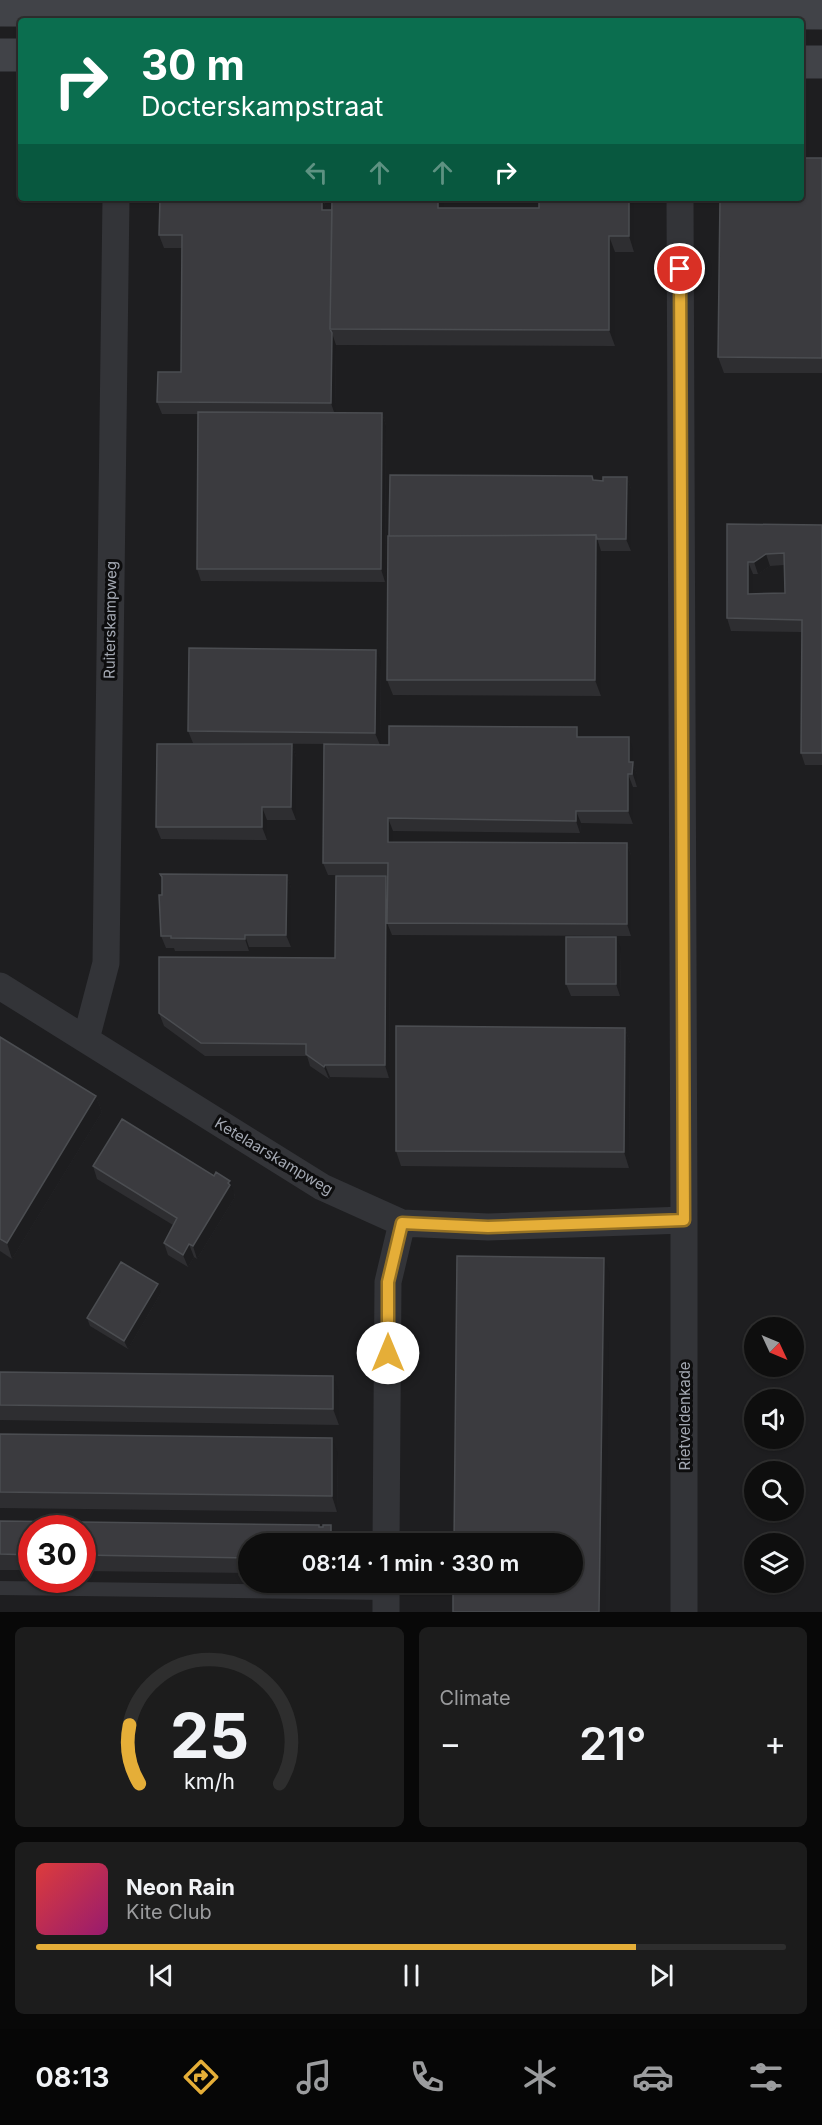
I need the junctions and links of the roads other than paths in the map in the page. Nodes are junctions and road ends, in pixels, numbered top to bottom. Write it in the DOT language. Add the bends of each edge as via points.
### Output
graph roads {
  1 [pos="0,10"];
  2 [pos="437,11"];
  3 [pos="822,13"];
  4 [pos="118,16"];
  5 [pos="682,17"];
  6 [pos="0,55"];
  7 [pos="18,55"];
  8 [pos="804,62"];
  9 [pos="822,62"];
  10 [pos="116,201"];
  11 [pos="680,201"];
  12 [pos="0,986"];
  13 [pos="86,1039"];
  14 [pos="684,1220"];
  15 [pos="402,1223"];
  16 [pos="386,1533"];
  17 [pos="0,1588"];
  18 [pos="386,1596"];
  19 [pos="684,1612"];
  1 -- 4 [label="main road"];
  2 -- 4 [label="main road"];
  2 -- 5 [label="main road"];
  3 -- 5 [label="main road"];
  6 -- 7 [label="main road"];
  8 -- 9 [label="main road"];
  10 -- 13 [label="street, Ruiterskampweg" via="106,963"];
  11 -- 14 [label="street, Rietveldenkade"];
  12 -- 13 [label="street, Ketelaarskampweg"];
  13 -- 15 [label="street, Ketelaarskampweg" via="322,1187"];
  14 -- 15 [label="street" via="488,1227"];
  14 -- 19 [label="street, Rietveldenkade"];
  15 -- 16 [label="street" via="388,1282"];
  17 -- 18 [label="lane"];
}
